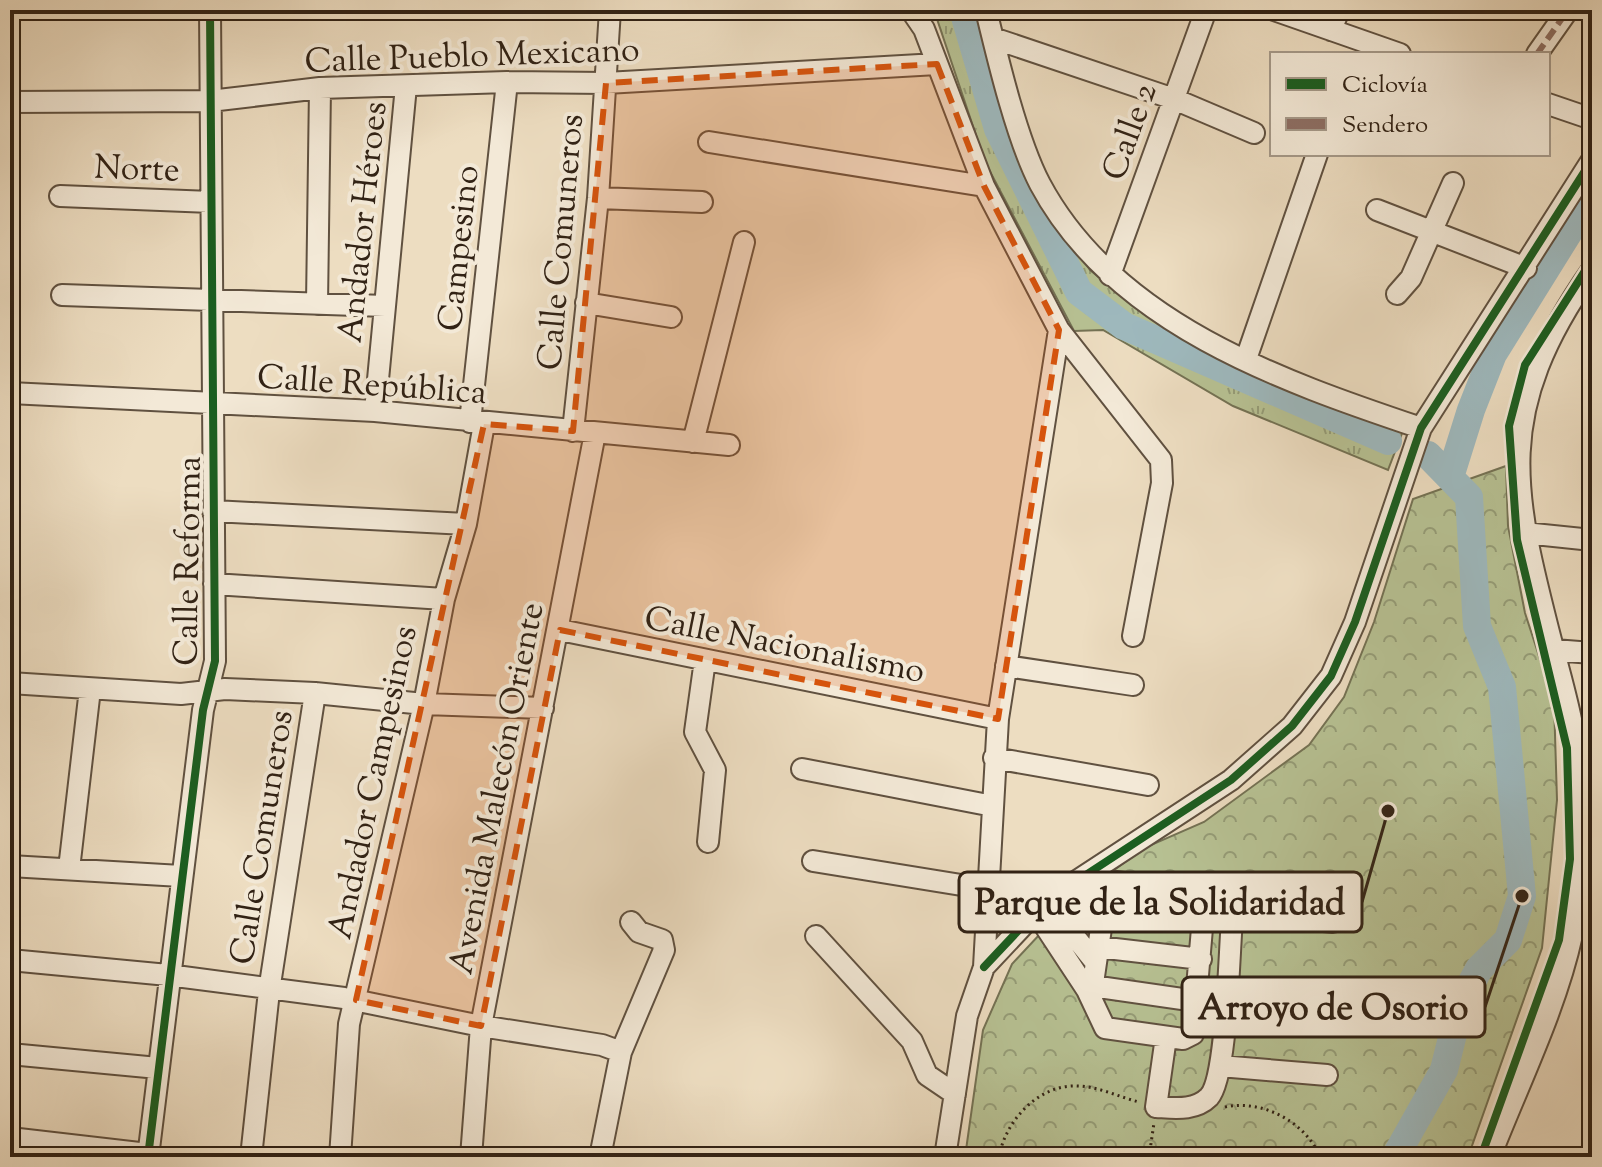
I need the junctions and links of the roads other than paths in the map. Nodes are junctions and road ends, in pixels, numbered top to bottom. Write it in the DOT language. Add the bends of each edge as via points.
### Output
graph roads {
  1 [pos="210,10"];
  2 [pos="610,10"];
  3 [pos="911,10"];
  4 [pos="986,10"];
  5 [pos="1206,10"];
  6 [pos="1274,10"];
  7 [pos="1339,10"];
  8 [pos="1568,10"];
  9 [pos="1331,30"];
  10 [pos="993,38"];
  11 [pos="1354,47"];
  12 [pos="1387,52"];
  13 [pos="1538,52"];
  14 [pos="937,64"];
  15 [pos="507,82"];
  16 [pos="606,83"];
  17 [pos="406,86"];
  18 [pos="320,88"];
  19 [pos="1174,99"];
  20 [pos="210,101"];
  21 [pos="10,102"];
  22 [pos="1550,105"];
  23 [pos="1592,119"];
  24 [pos="1254,133"];
  25 [pos="709,142"];
  26 [pos="1316,156"];
  27 [pos="1592,160"];
  28 [pos="1453,183"];
  29 [pos="984,186"];
  30 [pos="60,196"];
  31 [pos="598,198"];
  32 [pos="211,202"];
  33 [pos="702,202"];
  34 [pos="1377,210"];
  35 [pos="1432,230"];
  36 [pos="744,242"];
  37 [pos="1526,268"];
  38 [pos="1592,270"];
  39 [pos="1110,275"];
  40 [pos="1397,294"];
  41 [pos="62,295"];
  42 [pos="212,300"];
  43 [pos="586,303"];
  44 [pos="317,304"];
  45 [pos="385,306"];
  46 [pos="671,317"];
  47 [pos="1059,330"];
  48 [pos="1246,359"];
  49 [pos="10,393"];
  50 [pos="215,404"];
  51 [pos="375,411"];
  52 [pos="477,423"];
  53 [pos="1421,428"];
  54 [pos="573,431"];
  55 [pos="595,433"];
  56 [pos="693,442"];
  57 [pos="729,445"];
  58 [pos="213,511"];
  59 [pos="466,524"];
  60 [pos="1524,533"];
  61 [pos="1592,540"];
  62 [pos="214,584"];
  63 [pos="444,599"];
  64 [pos="560,630"];
  65 [pos="1133,636"];
  66 [pos="1554,650"];
  67 [pos="1592,653"];
  68 [pos="705,660"];
  69 [pos="1006,666"];
  70 [pos="10,683"];
  71 [pos="1133,685"];
  72 [pos="90,689"];
  73 [pos="208,691"];
  74 [pos="315,693"];
  75 [pos="424,704"];
  76 [pos="543,708"];
  77 [pos="998,719"];
  78 [pos="1584,757"];
  79 [pos="994,758"];
  80 [pos="802,769"];
  81 [pos="1148,785"];
  82 [pos="993,806"];
  83 [pos="708,842"];
  84 [pos="813,861"];
  85 [pos="1585,863"];
  86 [pos="10,866"];
  87 [pos="69,869"];
  88 [pos="181,876"];
  89 [pos="986,889"];
  90 [pos="1040,906"];
  91 [pos="1104,910"];
  92 [pos="631,922"];
  93 [pos="1205,922"];
  94 [pos="1333,922"];
  95 [pos="816,936"];
  96 [pos="1070,946"];
  97 [pos="1097,955"];
  98 [pos="1201,959"];
  99 [pos="10,960"];
  100 [pos="984,967"];
  101 [pos="168,975"];
  102 [pos="269,991"];
  103 [pos="1092,992"];
  104 [pos="356,1000"];
  105 [pos="1196,1001"];
  106 [pos="481,1026"];
  107 [pos="1166,1037"];
  108 [pos="621,1052"];
  109 [pos="10,1054"];
  110 [pos="1220,1066"];
  111 [pos="158,1068"];
  112 [pos="1327,1075"];
  113 [pos="955,1094"];
  114 [pos="10,1138"];
  115 [pos="148,1155"];
  116 [pos="251,1157"];
  117 [pos="340,1157"];
  118 [pos="471,1157"];
  119 [pos="600,1157"];
  120 [pos="945,1157"];
  121 [pos="1490,1157"];
  1 -- 20 [label="street, Calle Reforma"];
  2 -- 16 [label="street, Calle Comuneros"];
  3 -- 14 [label="street"];
  4 -- 10 [label="street"];
  5 -- 19 [label="street, Calle 2"];
  6 -- 9 [label="street"];
  7 -- 9 [label="street"];
  8 -- 13 [label="street"];
  9 -- 11 [label="street"];
  10 -- 19 [label="street"];
  10 -- 39 [label="street" via="1039,183"];
  11 -- 12 [label="street"];
  14 -- 16 [label="street, Calle Pueblo Mexicano"];
  14 -- 29 [label="street"];
  15 -- 16 [label="street, Calle Pueblo Mexicano"];
  15 -- 17 [label="street, Calle Pueblo Mexicano"];
  15 -- 52 [label="street, Campesino"];
  16 -- 31 [label="street, Calle Comuneros"];
  17 -- 18 [label="street, Calle Pueblo Mexicano"];
  17 -- 45 [label="street, Andador Héroes"];
  18 -- 20 [label="street, Calle Pueblo Mexicano"];
  18 -- 44 [label="street"];
  19 -- 24 [label="street"];
  19 -- 39 [label="street, Calle 2"];
  20 -- 21 [label="street, Calle Pueblo Mexicano"];
  20 -- 32 [label="street, Calle Reforma"];
  22 -- 23 [label="street"];
  25 -- 29 [label="street"];
  26 -- 48 [label="street"];
  27 -- 37 [label="street"];
  28 -- 35 [label="street"];
  29 -- 47 [label="street"];
  30 -- 32 [label="street, Norte"];
  31 -- 33 [label="street"];
  31 -- 43 [label="street, Calle Comuneros"];
  32 -- 42 [label="street, Calle Reforma"];
  34 -- 35 [label="street"];
  35 -- 37 [label="street"];
  35 -- 40 [label="street" via="1411,278"];
  36 -- 56 [label="street"];
  37 -- 53 [label="street"];
  38 -- 60 [label="street" via="1540,356 1527,392 1519,429"];
  39 -- 48 [label="street" via="1193,334"];
  41 -- 42 [label="street"];
  42 -- 44 [label="street"];
  42 -- 50 [label="street, Calle Reforma"];
  43 -- 46 [label="street"];
  43 -- 54 [label="street, Calle Comuneros"];
  44 -- 45 [label="street"];
  45 -- 51 [label="street, Andador Héroes"];
  47 -- 65 [label="street" via="1163,466"];
  47 -- 69 [label="street"];
  48 -- 53 [label="street" via="1303,387"];
  49 -- 50 [label="street, Calle República"];
  50 -- 51 [label="street, Calle República"];
  50 -- 58 [label="street, Calle Reforma"];
  51 -- 52 [label="street, Calle República"];
  52 -- 54 [label="street, Calle República"];
  52 -- 59 [label="street, Andador Campesinos"];
  53 -- 90 [label="street" via="1355,622 1331,676 1292,726 1231,780"];
  54 -- 55 [label="street, Calle República"];
  55 -- 56 [label="street, Calle República"];
  55 -- 64 [label="street, Avenida Malecón Oriente"];
  56 -- 57 [label="street, Calle República"];
  58 -- 59 [label="street"];
  58 -- 62 [label="street, Calle Reforma"];
  59 -- 63 [label="street, Andador Campesinos"];
  60 -- 61 [label="street"];
  60 -- 66 [label="street"];
  62 -- 63 [label="street"];
  62 -- 73 [label="street, Calle Reforma" via="215,661"];
  63 -- 75 [label="street, Andador Campesinos"];
  64 -- 68 [label="street, Calle Nacionalismo"];
  64 -- 76 [label="street, Avenida Malecón Oriente"];
  66 -- 67 [label="street"];
  66 -- 78 [label="street"];
  68 -- 77 [label="street, Calle Nacionalismo"];
  68 -- 83 [label="street" via="695,732 715,770"];
  69 -- 71 [label="street"];
  69 -- 77 [label="street"];
  70 -- 72 [label="street"];
  72 -- 73 [label="street"];
  72 -- 87 [label="street"];
  73 -- 74 [label="street"];
  73 -- 88 [label="street, Calle Reforma"];
  74 -- 75 [label="street"];
  74 -- 102 [label="street, Calle Comuneros"];
  75 -- 76 [label="street"];
  75 -- 104 [label="street, Andador Campesinos"];
  76 -- 106 [label="street, Avenida Malecón Oriente"];
  77 -- 79 [label="street"];
  78 -- 85 [label="street"];
  79 -- 81 [label="street"];
  79 -- 82 [label="street"];
  80 -- 82 [label="street"];
  82 -- 89 [label="street"];
  84 -- 89 [label="street"];
  85 -- 121 [label="street" via="1572,935"];
  86 -- 87 [label="street"];
  87 -- 88 [label="street"];
  88 -- 101 [label="street, Calle Reforma"];
  89 -- 100 [label="street"];
  90 -- 96 [label="street"];
  90 -- 100 [label="street"];
  91 -- 93 [label="street"];
  91 -- 93 [label="street" via="1107,887 1116,882 1200,890 1207,898"];
  91 -- 97 [label="street"];
  92 -- 108 [label="street" via="639,932 662,940 664,950"];
  93 -- 98 [label="street"];
  94 -- 110 [label="street" via="1245,913 1232,920"];
  95 -- 113 [label="street" via="912,1041 927,1075"];
  96 -- 97 [label="street"];
  96 -- 103 [label="street"];
  97 -- 98 [label="street"];
  97 -- 103 [label="street"];
  98 -- 105 [label="street"];
  99 -- 101 [label="street"];
  100 -- 113 [label="street" via="967,1016"];
  101 -- 102 [label="street"];
  101 -- 111 [label="street, Calle Reforma"];
  102 -- 104 [label="street"];
  102 -- 116 [label="street, Calle Comuneros"];
  103 -- 105 [label="street"];
  103 -- 107 [label="street" via="1105,1028"];
  104 -- 106 [label="street"];
  104 -- 117 [label="street, Andador Campesinos" via="349,1024"];
  105 -- 107 [label="street" via="1193,1034"];
  106 -- 108 [label="street"];
  106 -- 118 [label="street, Avenida Malecón Oriente"];
  107 -- 110 [label="street" via="1156,1107 1183,1109 1206,1100"];
  108 -- 119 [label="street"];
  109 -- 111 [label="street"];
  110 -- 112 [label="street"];
  111 -- 115 [label="street, Calle Reforma"];
  113 -- 120 [label="street"];
  114 -- 115 [label="street"];
}
